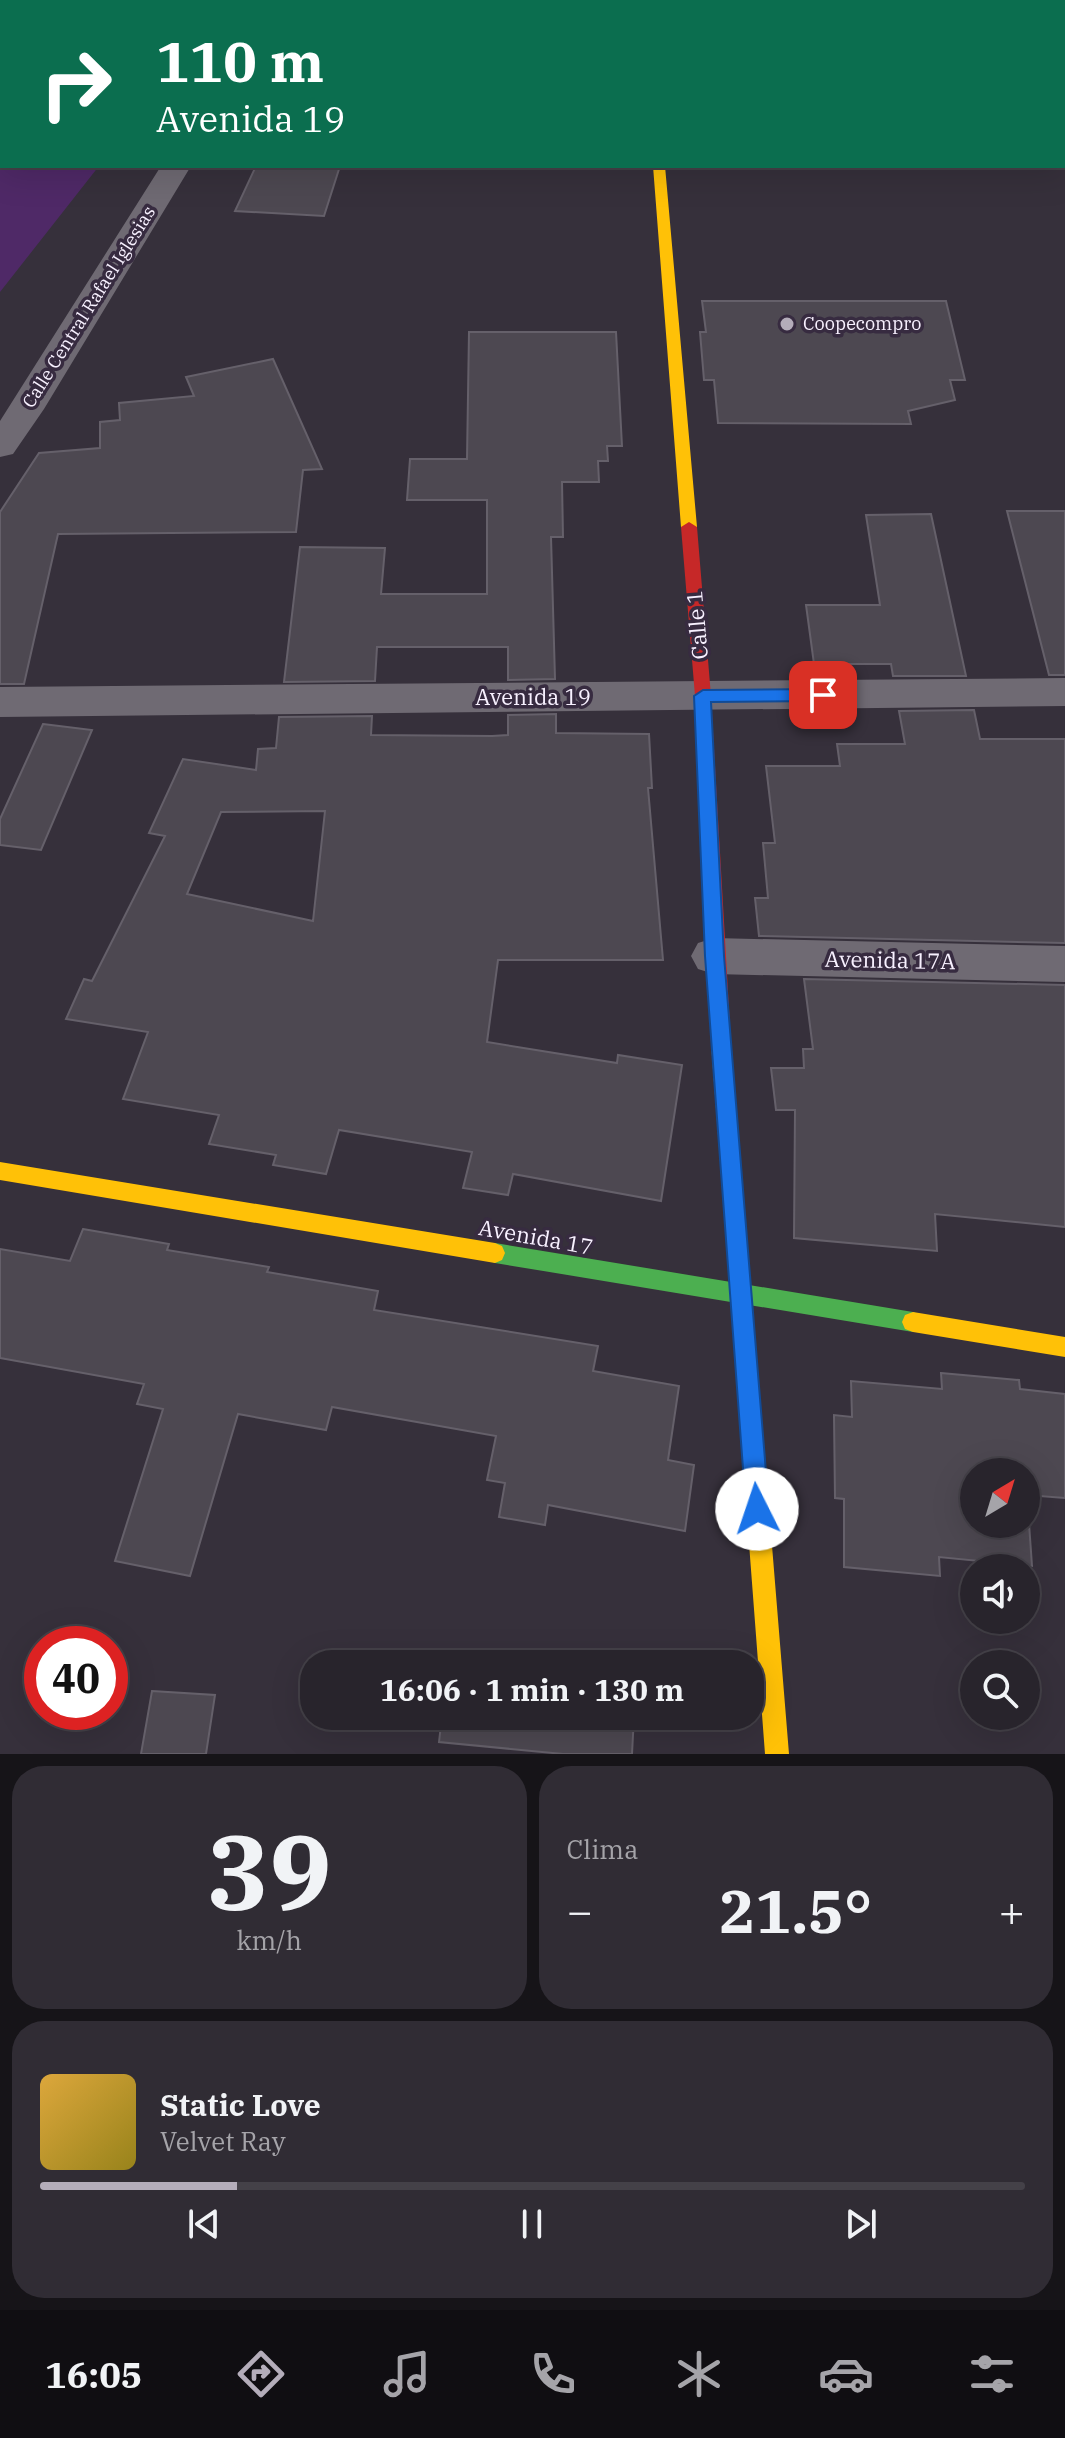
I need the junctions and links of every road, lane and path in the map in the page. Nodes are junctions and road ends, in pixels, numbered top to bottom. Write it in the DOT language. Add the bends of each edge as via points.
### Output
graph roads {
  1 [pos="175,168"];
  2 [pos="659,168"];
  3 [pos="13,406"];
  4 [pos="0,446"];
  5 [pos="1065,692"];
  6 [pos="703,696"];
  7 [pos="0,702"];
  8 [pos="714,956"];
  9 [pos="1065,964"];
  10 [pos="0,1171"];
  11 [pos="740,1295"];
  12 [pos="1065,1347"];
  13 [pos="777,1754"];
  1 -- 3 [label="street, Calle Central Rafael Iglesias"];
  2 -- 6 [label="street, Calle 1"];
  3 -- 4 [label="street, Calle Central Rafael Iglesias"];
  5 -- 6 [label="street, Avenida 19"];
  6 -- 7 [label="street, Avenida 19"];
  6 -- 8 [label="street, Calle 1"];
  8 -- 9 [label="street, Avenida 17A"];
  8 -- 11 [label="street, Calle 1"];
  10 -- 11 [label="street, Avenida 17"];
  11 -- 12 [label="street, Avenida 17"];
  11 -- 13 [label="street, Calle 1"];
}
